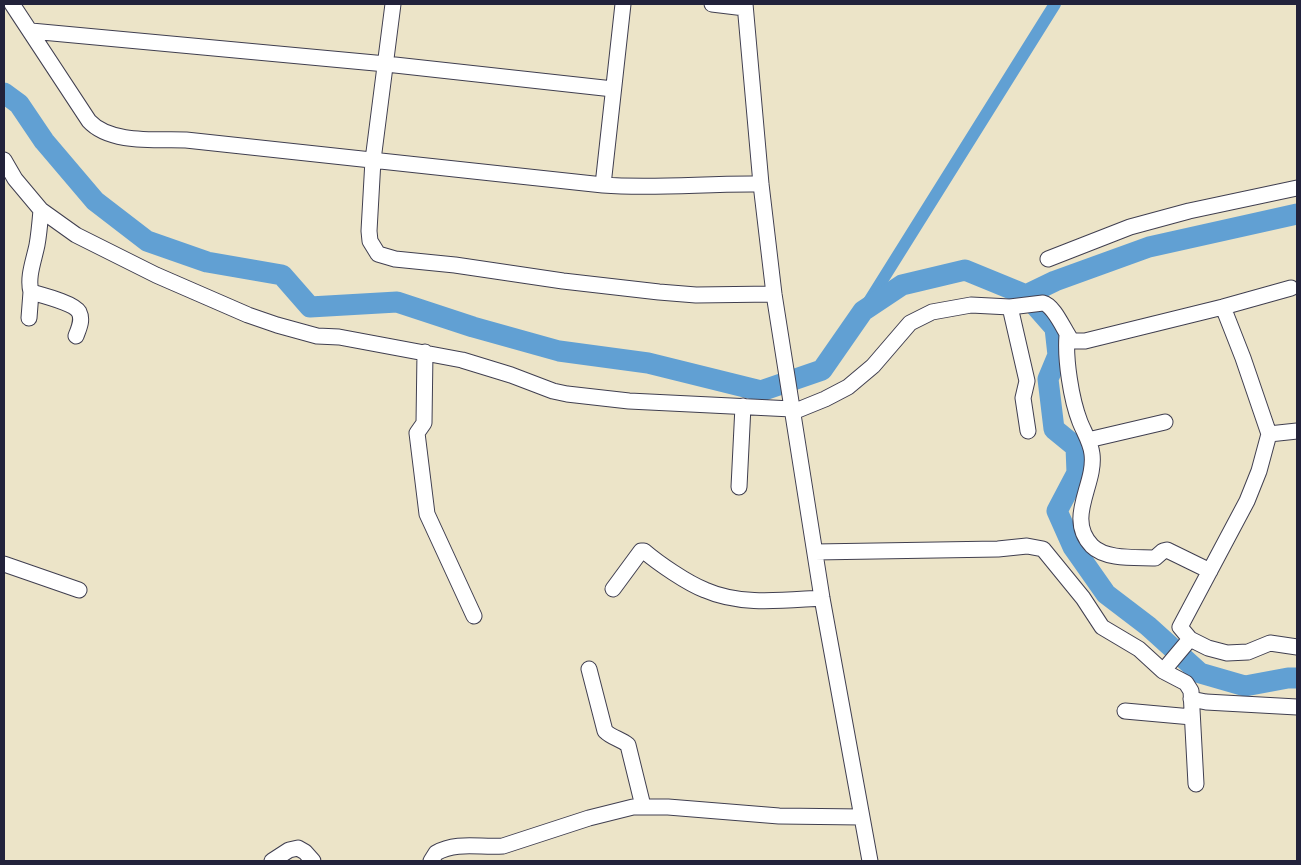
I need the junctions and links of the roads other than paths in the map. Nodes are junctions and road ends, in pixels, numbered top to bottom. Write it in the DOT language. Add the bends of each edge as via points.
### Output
graph roads {
  1 [pos="12,4"];
  2 [pos="393,4"];
  3 [pos="623,4"];
  4 [pos="712,4"];
  5 [pos="745,6"];
  6 [pos="31,31"];
  7 [pos="386,64"];
  8 [pos="613,89"];
  9 [pos="4,160"];
  10 [pos="373,160"];
  11 [pos="760,184"];
  12 [pos="603,186"];
  13 [pos="1297,188"];
  14 [pos="41,210"];
  15 [pos="1048,259"];
  16 [pos="1290,288"];
  17 [pos="31,292"];
  18 [pos="774,294"];
  19 [pos="1018,306"];
  20 [pos="1223,307"];
  21 [pos="29,318"];
  22 [pos="1067,335"];
  23 [pos="76,336"];
  24 [pos="425,352"];
  25 [pos="743,406"];
  26 [pos="792,408"];
  27 [pos="1165,422"];
  28 [pos="1297,431"];
  29 [pos="1028,432"];
  30 [pos="1269,434"];
  31 [pos="1088,440"];
  32 [pos="739,487"];
  33 [pos="815,552"];
  34 [pos="4,564"];
  35 [pos="1210,571"];
  36 [pos="613,589"];
  37 [pos="79,590"];
  38 [pos="822,598"];
  39 [pos="474,616"];
  40 [pos="1186,643"];
  41 [pos="1297,647"];
  42 [pos="589,669"];
  43 [pos="1165,669"];
  44 [pos="1191,699"];
  45 [pos="1297,707"];
  46 [pos="1125,711"];
  47 [pos="1192,717"];
  48 [pos="1196,784"];
  49 [pos="643,806"];
  50 [pos="862,817"];
  51 [pos="272,861"];
  52 [pos="313,861"];
  53 [pos="431,861"];
  54 [pos="870,861"];
  1 -- 6 [label="street"];
  2 -- 7 [label="street"];
  3 -- 8 [label="street"];
  4 -- 5 [label="street"];
  5 -- 11 [label="street"];
  6 -- 7 [label="street"];
  6 -- 10 [label="street" via="89,121 101,131 137,138 186,140"];
  7 -- 8 [label="street"];
  7 -- 10 [label="street"];
  8 -- 12 [label="street"];
  9 -- 14 [label="street" via="14,179"];
  10 -- 12 [label="street"];
  10 -- 18 [label="street" via="370,241 378,254 386,257 659,292"];
  11 -- 12 [label="street" via="657,188"];
  11 -- 18 [label="street"];
  13 -- 15 [label="street" via="1130,227"];
  14 -- 17 [label="street" via="29,284"];
  14 -- 24 [label="street" via="76,235 112,254 248,315 317,336"];
  16 -- 20 [label="street"];
  17 -- 21 [label="street"];
  17 -- 23 [label="street" via="76,309 81,320"];
  18 -- 26 [label="street"];
  19 -- 22 [label="street" via="1048,304"];
  19 -- 26 [label="street" via="971,305 921,317 910,323 873,366 848,387 825,400"];
  19 -- 29 [label="street" via="1027,381 1023,398"];
  20 -- 22 [label="street" via="1085,342 1072,340"];
  20 -- 30 [label="street"];
  22 -- 31 [label="street" via="1075,408"];
  24 -- 25 [label="street" via="485,366 567,394 629,401"];
  24 -- 39 [label="street" via="424,423 416,433 427,514"];
  25 -- 26 [label="street"];
  25 -- 32 [label="street"];
  26 -- 33 [label="street"];
  27 -- 31 [label="street"];
  28 -- 30 [label="street"];
  30 -- 35 [label="street" via="1247,501"];
  31 -- 35 [label="street" via="1092,465 1081,514 1084,532 1093,546 1114,555 1155,558 1167,550"];
  33 -- 38 [label="street"];
  33 -- 43 [label="street" via="1039,547 1049,554 1102,626"];
  34 -- 37 [label="street"];
  35 -- 40 [label="street" via="1180,628"];
  36 -- 38 [label="street" via="640,550 704,590 725,596 772,600"];
  38 -- 50 [label="street"];
  40 -- 41 [label="street" via="1234,654 1270,643"];
  40 -- 43 [label="street"];
  42 -- 49 [label="street" via="606,731 628,745"];
  43 -- 44 [label="street" via="1186,683"];
  44 -- 45 [label="street"];
  44 -- 47 [label="street"];
  46 -- 47 [label="street"];
  47 -- 48 [label="street"];
  49 -- 50 [label="street" via="779,816"];
  49 -- 53 [label="street" via="623,808 503,846 463,845 446,849 436,852"];
  50 -- 54 [label="street"];
  51 -- 52 [label="street" via="298,848"];
}
